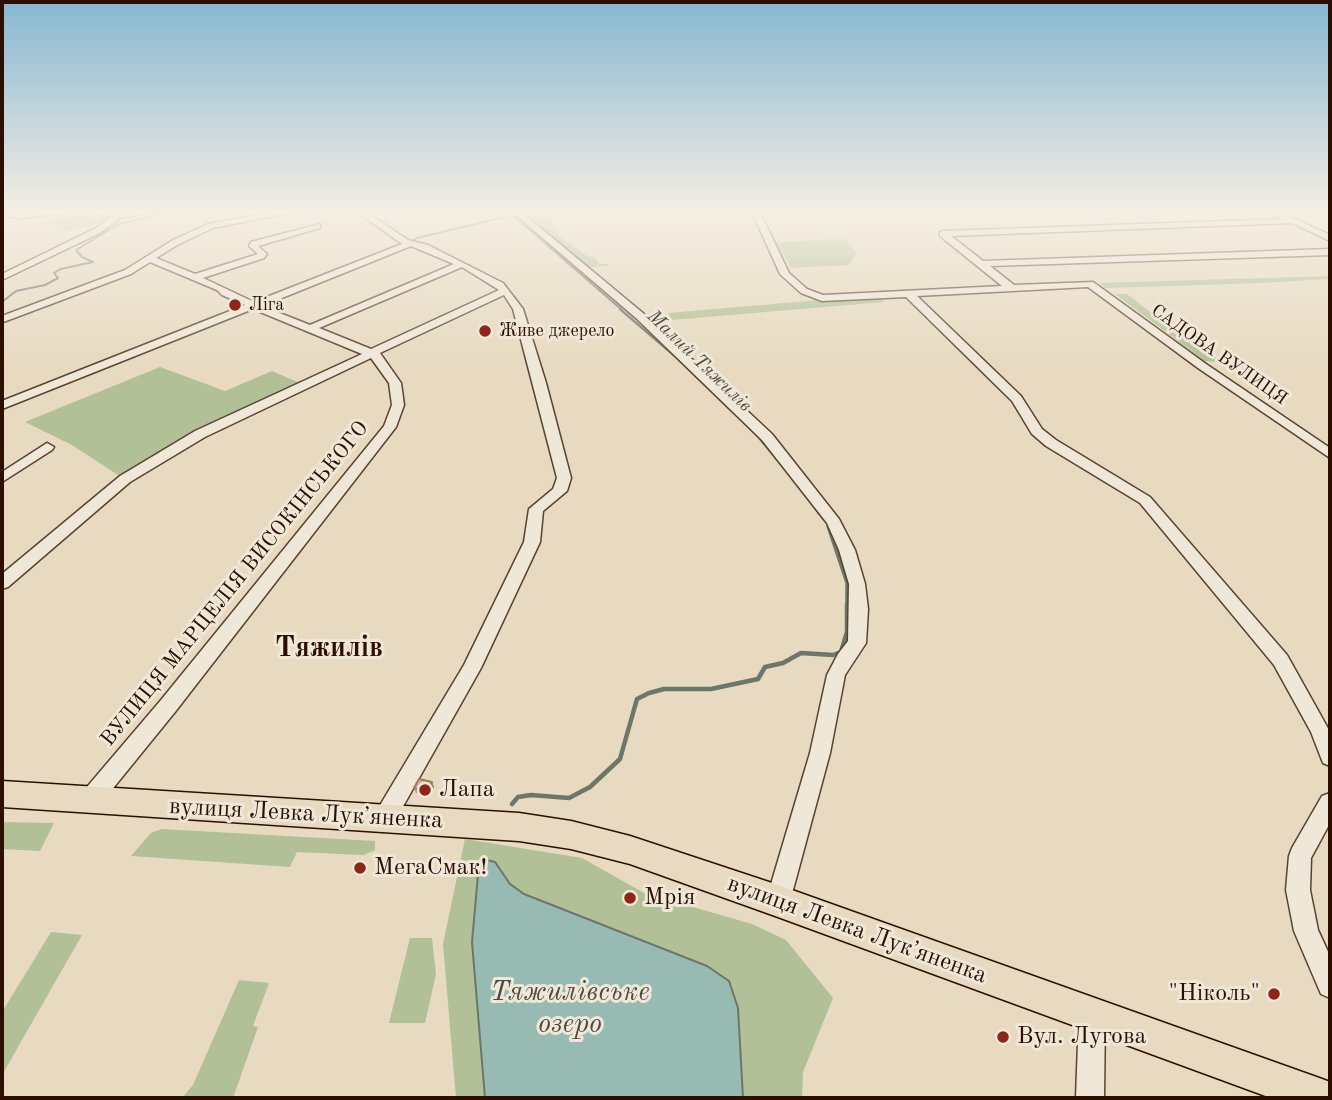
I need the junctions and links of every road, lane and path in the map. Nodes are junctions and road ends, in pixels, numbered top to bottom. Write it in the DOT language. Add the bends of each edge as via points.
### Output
graph roads {
  1 [pos="35,261"];
  2 [pos="147,261"];
  3 [pos="157,261"];
  4 [pos="244,261"];
  5 [pos="364,261"];
  6 [pos="456,261"];
  7 [pos="575,261"];
  8 [pos="779,261"];
  9 [pos="979,261"];
  10 [pos="1059,261"];
  11 [pos="462,264"];
  12 [pos="982,264"];
  13 [pos="2,277"];
  14 [pos="196,277"];
  15 [pos="1010,287"];
  16 [pos="506,290"];
  17 [pos="908,293"];
  18 [pos="252,305"];
  19 [pos="2,319"];
  20 [pos="312,328"];
  21 [pos="372,354"];
  22 [pos="2,405"];
  23 [pos="47,447"];
  24 [pos="1330,454"];
  25 [pos="2,478"];
  26 [pos="2,583"];
  27 [pos="1330,757"];
  28 [pos="2,794"];
  29 [pos="89,801"];
  30 [pos="1330,803"];
  31 [pos="384,819"];
  32 [pos="778,901"];
  33 [pos="1330,985"];
  34 [pos="1092,1015"];
  35 [pos="1090,1098"];
  36 [pos="1322,1098"];
  1 -- 13 [label="street"];
  2 -- 19 [label="street"];
  3 -- 14 [label="street"];
  4 -- 14 [label="street"];
  5 -- 18 [label="street"];
  6 -- 11 [label="street"];
  7 -- 32 [label="street" via="640,316 766,437 834,522 847,550 857,584 857,643 836,675 820,753"];
  8 -- 17 [label="street" via="785,274 804,291 822,298"];
  9 -- 12 [label="street"];
  10 -- 12 [label="street"];
  11 -- 16 [label="street"];
  11 -- 20 [label="street"];
  12 -- 15 [label="street"];
  14 -- 18 [label="street"];
  15 -- 17 [label="street"];
  15 -- 24 [label="street, САДОВА ВУЛИЦЯ" via="1090,284"];
  16 -- 21 [label="street"];
  16 -- 31 [label="street" via="518,309 540,383 563,486 536,509 532,542 472,668"];
  17 -- 27 [label="street" via="1017,399 1037,431 1145,499 1281,660"];
  18 -- 20 [label="street"];
  18 -- 22 [label="street"];
  20 -- 21 [label="street"];
  21 -- 26 [label="street" via="206,430 125,479"];
  21 -- 29 [label="street, ВУЛИЦЯ МАРЦЕЛІЯ ВИСОКІНСЬКОГО" via="395,383 398,405 390,427"];
  23 -- 25 [label="street"];
  28 -- 29 [label="main road, вулиця Левка Лукʼяненка"];
  29 -- 31 [label="main road, вулиця Левка Лукʼяненка"];
  30 -- 33 [label="street" via="1300,856 1298,890 1306,931"];
  31 -- 32 [label="main road, вулиця Левка Лукʼяненка" via="519,827 571,835 630,850"];
  32 -- 34 [label="main road, вулиця Левка Лукʼяненка"];
  34 -- 35 [label="street"];
  34 -- 36 [label="main road, вулиця Левка Лукʼяненка"];
}
